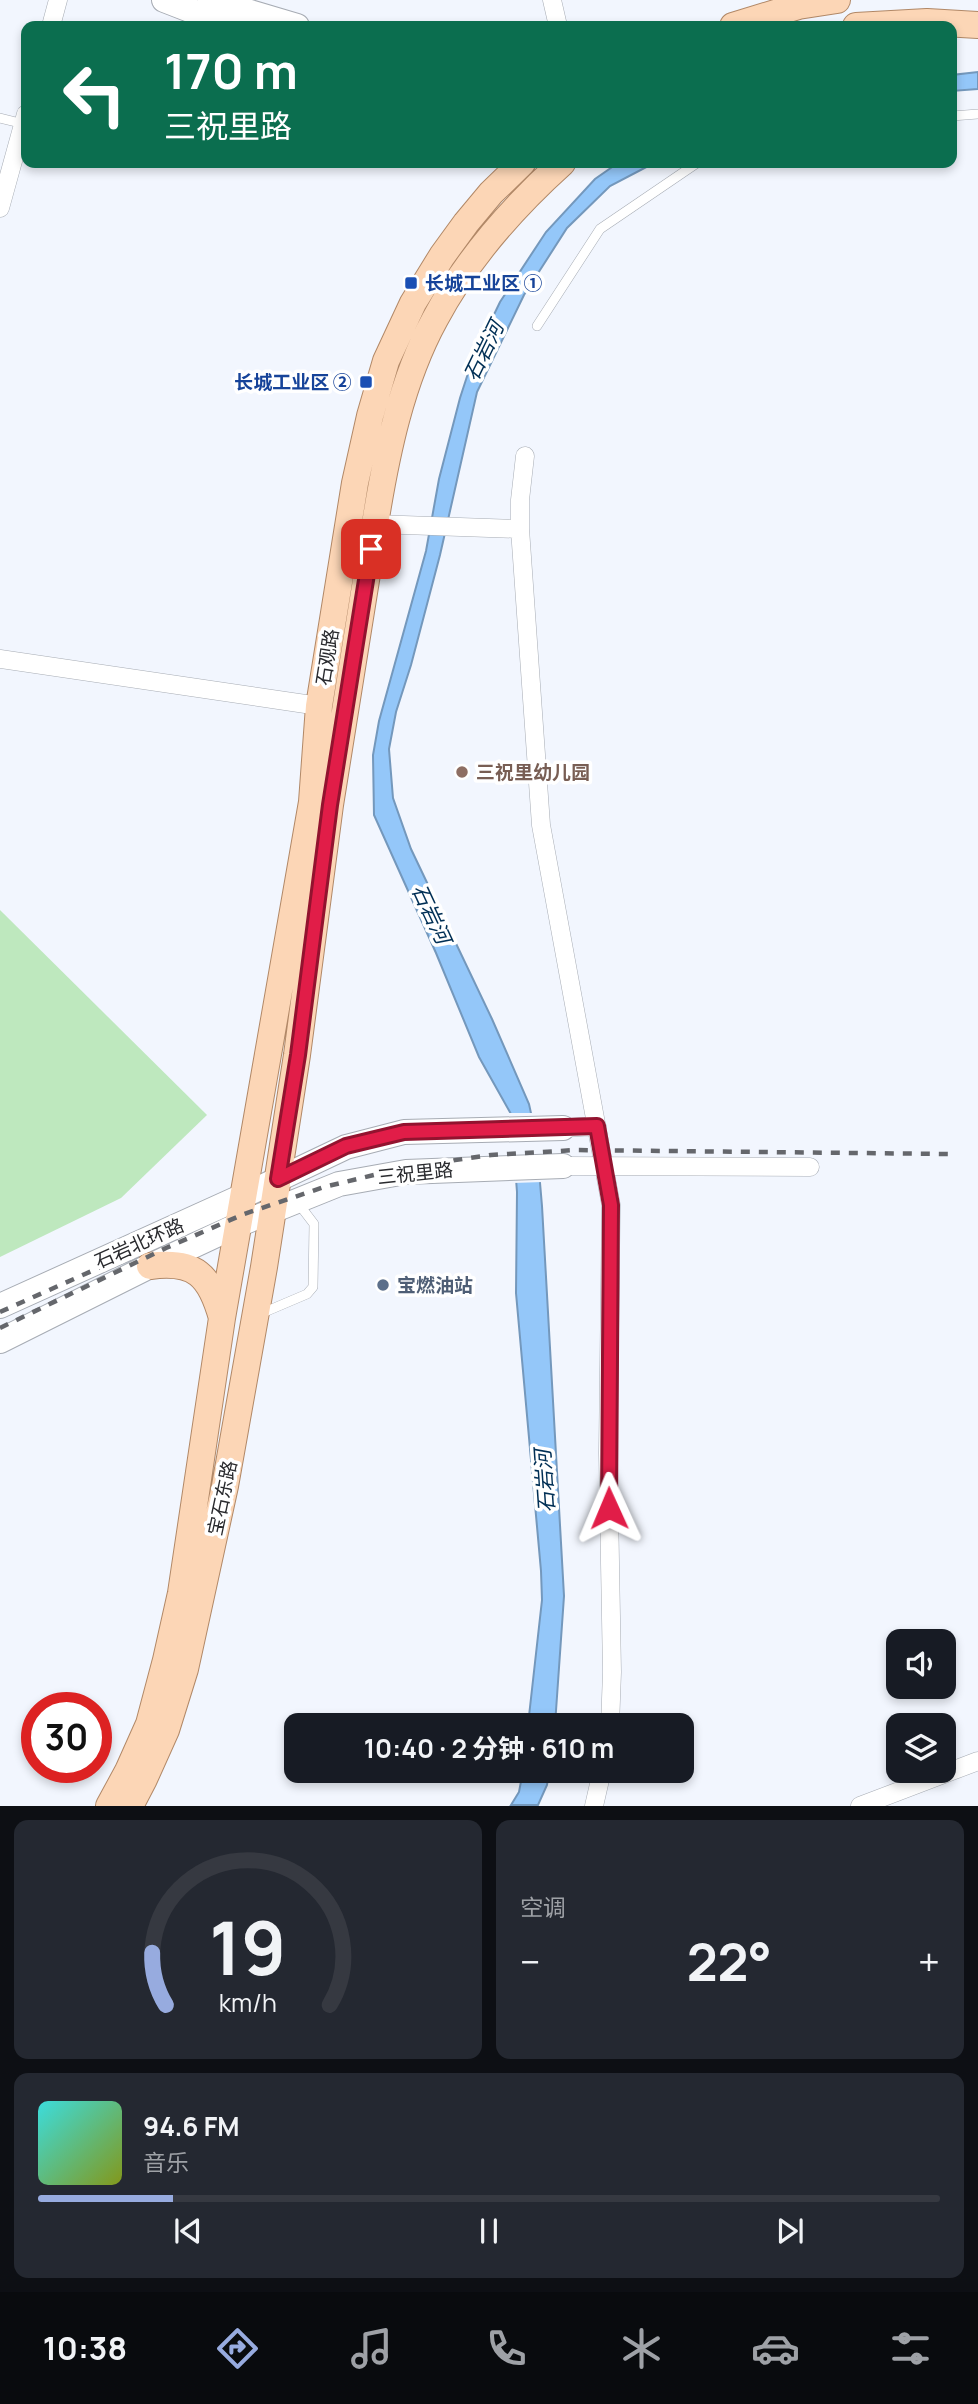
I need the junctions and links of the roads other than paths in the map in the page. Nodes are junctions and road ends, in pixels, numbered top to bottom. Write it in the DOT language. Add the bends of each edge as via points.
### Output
graph roads {
  1 [pos="58,0"];
  2 [pos="164,0"];
  3 [pos="552,0"];
  4 [pos="837,0"];
  5 [pos="780,6"];
  6 [pos="227,10"];
  7 [pos="52,21"];
  8 [pos="275,21"];
  9 [pos="557,21"];
  10 [pos="745,21"];
  11 [pos="957,24"];
  12 [pos="978,25"];
  13 [pos="978,114"];
  14 [pos="957,116"];
  15 [pos="0,118"];
  16 [pos="21,119"];
  17 [pos="21,133"];
  18 [pos="496,168"];
  19 [pos="517,168"];
  20 [pos="557,168"];
  21 [pos="689,168"];
  22 [pos="491,193"];
  23 [pos="0,208"];
  24 [pos="537,326"];
  25 [pos="525,456"];
  26 [pos="375,524"];
  27 [pos="520,529"];
  28 [pos="0,659"];
  29 [pos="319,706"];
  30 [pos="597,1126"];
  31 [pos="556,1128"];
  32 [pos="557,1166"];
  33 [pos="604,1166"];
  34 [pos="810,1167"];
  35 [pos="278,1179"];
  36 [pos="245,1195"];
  37 [pos="284,1205"];
  38 [pos="240,1224"];
  39 [pos="149,1266"];
  40 [pos="0,1306"];
  41 [pos="255,1316"];
  42 [pos="222,1318"];
  43 [pos="0,1341"];
  44 [pos="610,1713"];
  45 [pos="978,1762"];
  46 [pos="599,1783"];
  47 [pos="109,1805"];
  48 [pos="130,1805"];
  49 [pos="594,1805"];
  50 [pos="860,1805"];
  1 -- 7 [label="street"];
  2 -- 6 [label="street"];
  3 -- 9 [label="street"];
  4 -- 5 [label="main road"];
  5 -- 10 [label="main road"];
  6 -- 8 [label="street"];
  11 -- 12 [label="main road"];
  13 -- 14 [label="lane"];
  15 -- 16 [label="lane"];
  17 -- 23 [label="street"];
  18 -- 22 [label="main road"];
  19 -- 22 [label="main road, 石观路"];
  20 -- 26 [label="main road, 石观路" via="498,227 434,321 396,423"];
  21 -- 24 [label="lane" via="600,229"];
  22 -- 29 [label="main road, 石观路" via="442,256 386,361 355,483"];
  25 -- 27 [label="street"];
  26 -- 27 [label="street"];
  26 -- 35 [label="main road, 石观路"];
  27 -- 30 [label="street" via="541,825"];
  28 -- 29 [label="street"];
  29 -- 36 [label="main road, 石观路" via="312,802"];
  30 -- 31 [label="street"];
  30 -- 33 [label="street"];
  31 -- 35 [label="street, 三祝里路" via="404,1132 346,1146"];
  32 -- 33 [label="street"];
  32 -- 37 [label="street, 三祝里路" via="375,1176"];
  33 -- 34 [label="street"];
  33 -- 44 [label="street" via="611,1205"];
  35 -- 36 [label="street, 石岩北环路"];
  35 -- 37 [label="main road, 宝石东路"];
  36 -- 38 [label="main road, 宝石东路"];
  36 -- 40 [label="street, 石岩北环路"];
  37 -- 38 [label="street, 石岩北环路"];
  37 -- 41 [label="main road, 宝石东路"];
  37 -- 41 [label="lane" via="314,1224 313,1287 307,1294"];
  38 -- 39 [label="street, 石岩北环路"];
  38 -- 42 [label="main road, 宝石东路"];
  39 -- 42 [label="main road" via="186,1265 196,1272 215,1296"];
  39 -- 43 [label="street, 石岩北环路"];
  41 -- 48 [label="main road, 宝石东路" via="225,1486 185,1668 166,1730"];
  42 -- 47 [label="main road, 宝石东路" via="181,1593 166,1660 149,1724"];
  45 -- 50 [label="street"];
  46 -- 49 [label="street"];
}
